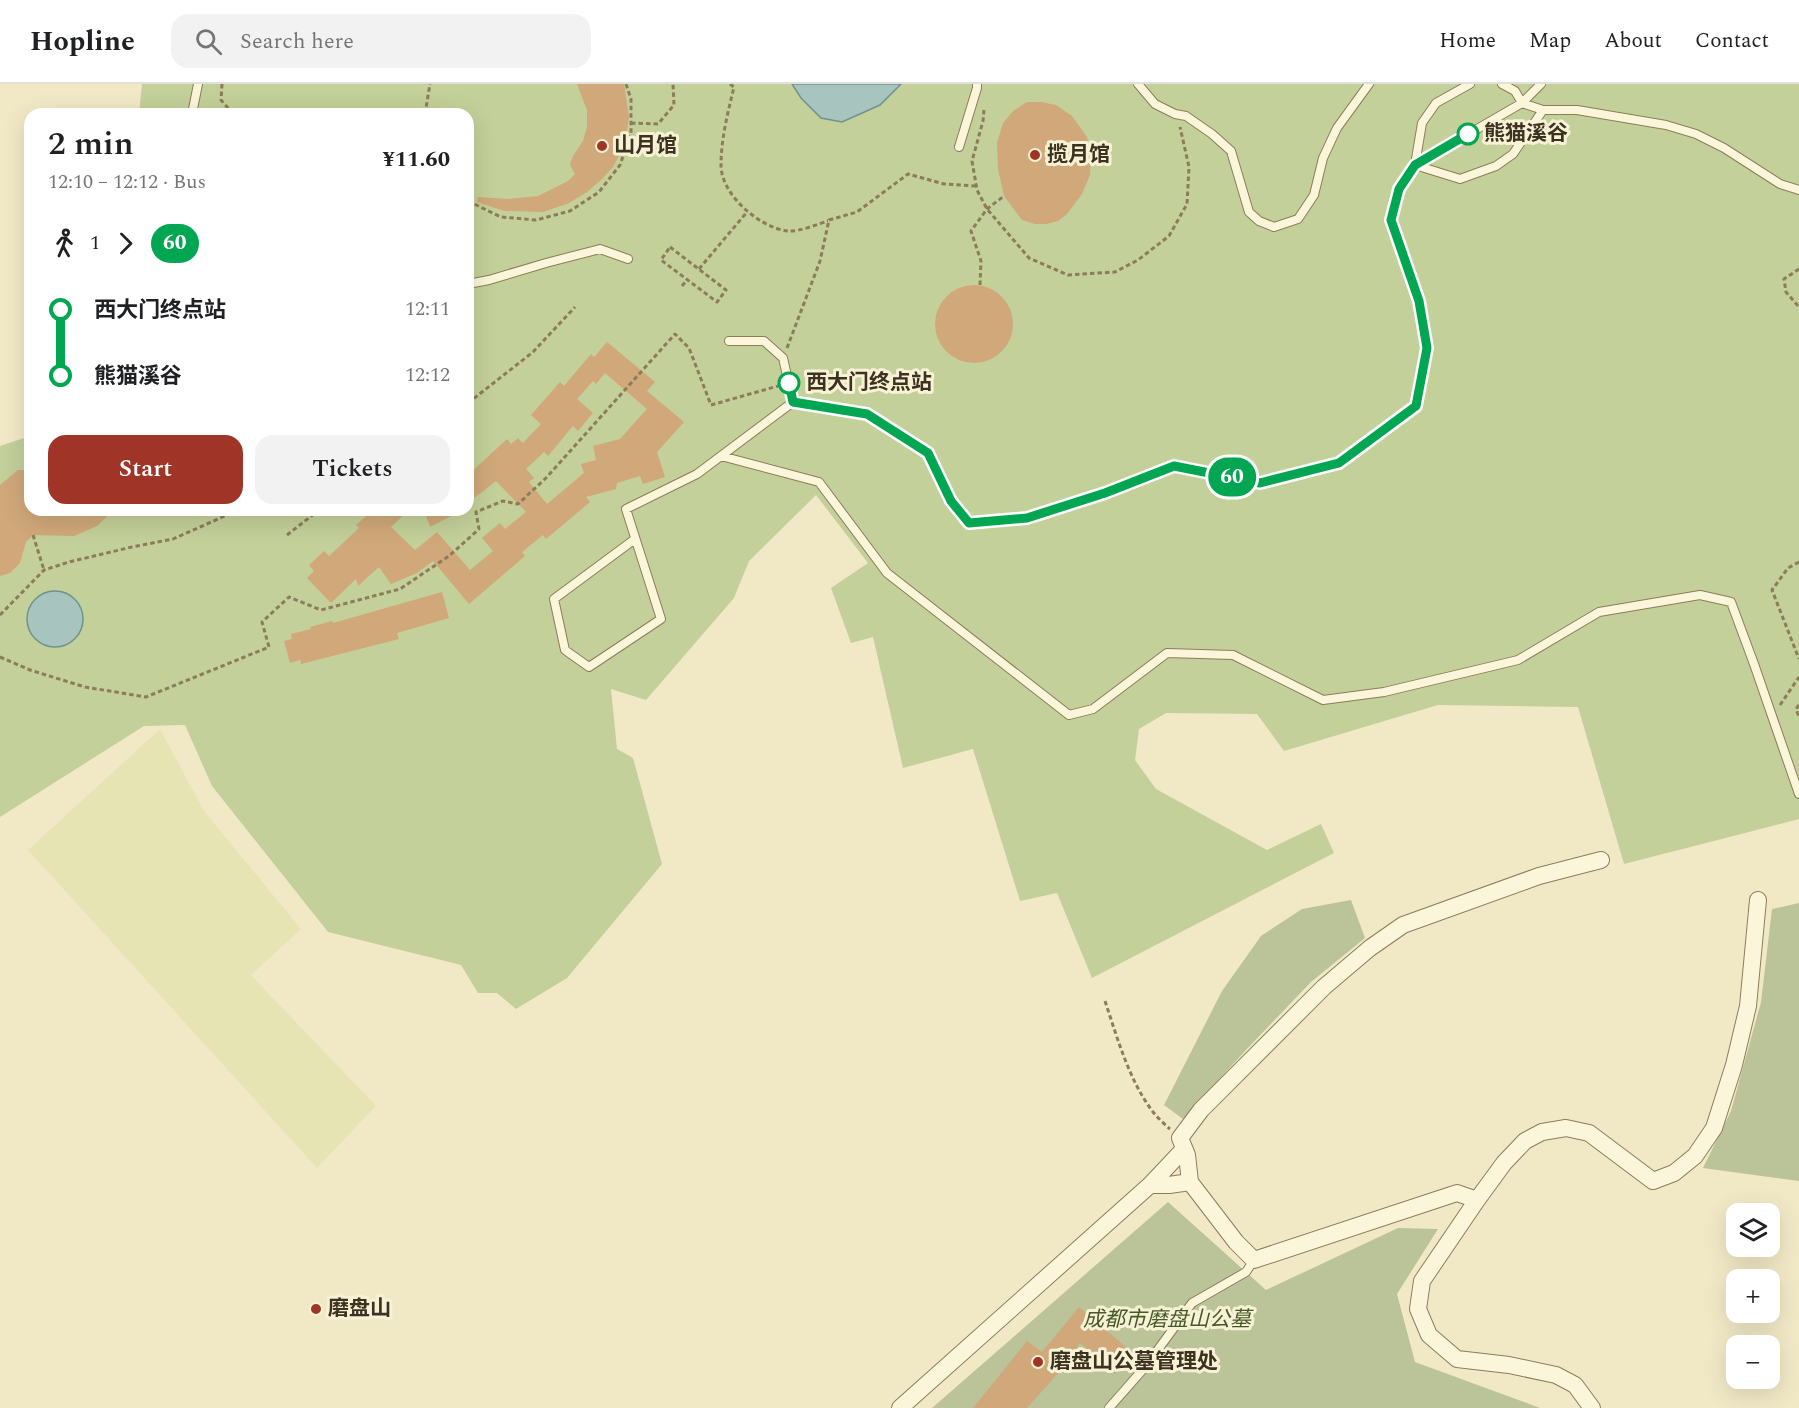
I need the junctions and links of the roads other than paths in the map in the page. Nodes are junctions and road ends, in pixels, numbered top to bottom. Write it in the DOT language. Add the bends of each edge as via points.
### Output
graph roads {
  1 [pos="198,84"];
  2 [pos="977,84"];
  3 [pos="1138,84"];
  4 [pos="1369,84"];
  5 [pos="1470,84"];
  6 [pos="1502,84"];
  7 [pos="1541,84"];
  8 [pos="1522,103"];
  9 [pos="193,108"];
  10 [pos="1543,110"];
  11 [pos="959,147"];
  12 [pos="1415,165"];
  13 [pos="1799,190"];
  14 [pos="628,259"];
  15 [pos="474,283"];
  16 [pos="729,341"];
  17 [pos="793,402"];
  18 [pos="721,456"];
  19 [pos="635,539"];
  20 [pos="1799,794"];
  21 [pos="1600,860"];
  22 [pos="1758,900"];
  23 [pos="1182,1144"];
  24 [pos="1190,1182"];
  25 [pos="1150,1185"];
  26 [pos="1477,1200"];
  27 [pos="1254,1260"];
  28 [pos="900,1408"];
  29 [pos="1109,1408"];
  30 [pos="1592,1408"];
  1 -- 9 [label="lane"];
  2 -- 11 [label="lane"];
  3 -- 4 [label="lane" via="1155,104 1186,116 1231,151 1249,212 1258,221 1274,226 1298,219 1314,195 1323,158 1337,128"];
  5 -- 12 [label="lane" via="1436,103 1422,123"];
  6 -- 8 [label="lane" via="1515,91"];
  7 -- 8 [label="lane"];
  8 -- 10 [label="lane"];
  8 -- 12 [label="lane"];
  10 -- 12 [label="lane" via="1513,154 1496,166 1460,179"];
  10 -- 13 [label="lane" via="1577,110 1696,134 1780,184"];
  12 -- 17 [label="lane" via="1399,189 1391,220 1419,301 1427,348 1416,406 1339,463 1260,483 1174,466 1027,518 969,523 951,501 928,453 867,414"];
  14 -- 15 [label="lane" via="600,249"];
  16 -- 17 [label="lane" via="764,341 783,358"];
  17 -- 18 [label="lane"];
  18 -- 19 [label="lane" via="697,474 626,509"];
  18 -- 20 [label="lane" via="819,482 887,573 1069,716 1093,709 1167,652 1233,655 1323,700 1384,692 1518,660 1599,612 1700,596 1731,602"];
  19 -- 19 [label="lane" via="661,619 590,667 565,650 554,599"];
  21 -- 23 [label="street" via="1539,876 1403,925 1324,987 1201,1110"];
  22 -- 26 [label="street" via="1748,1006 1734,1065 1714,1128 1695,1156 1674,1173 1653,1181 1589,1132 1566,1128 1542,1132 1525,1141"];
  23 -- 24 [label="street"];
  23 -- 25 [label="street"];
  24 -- 25 [label="street"];
  24 -- 27 [label="street"];
  25 -- 28 [label="street"];
  26 -- 27 [label="street" via="1457,1193"];
  26 -- 30 [label="street" via="1422,1281 1418,1309 1429,1335 1457,1359 1556,1375 1575,1385"];
  27 -- 29 [label="lane" via="1246,1272 1192,1303"];
}
